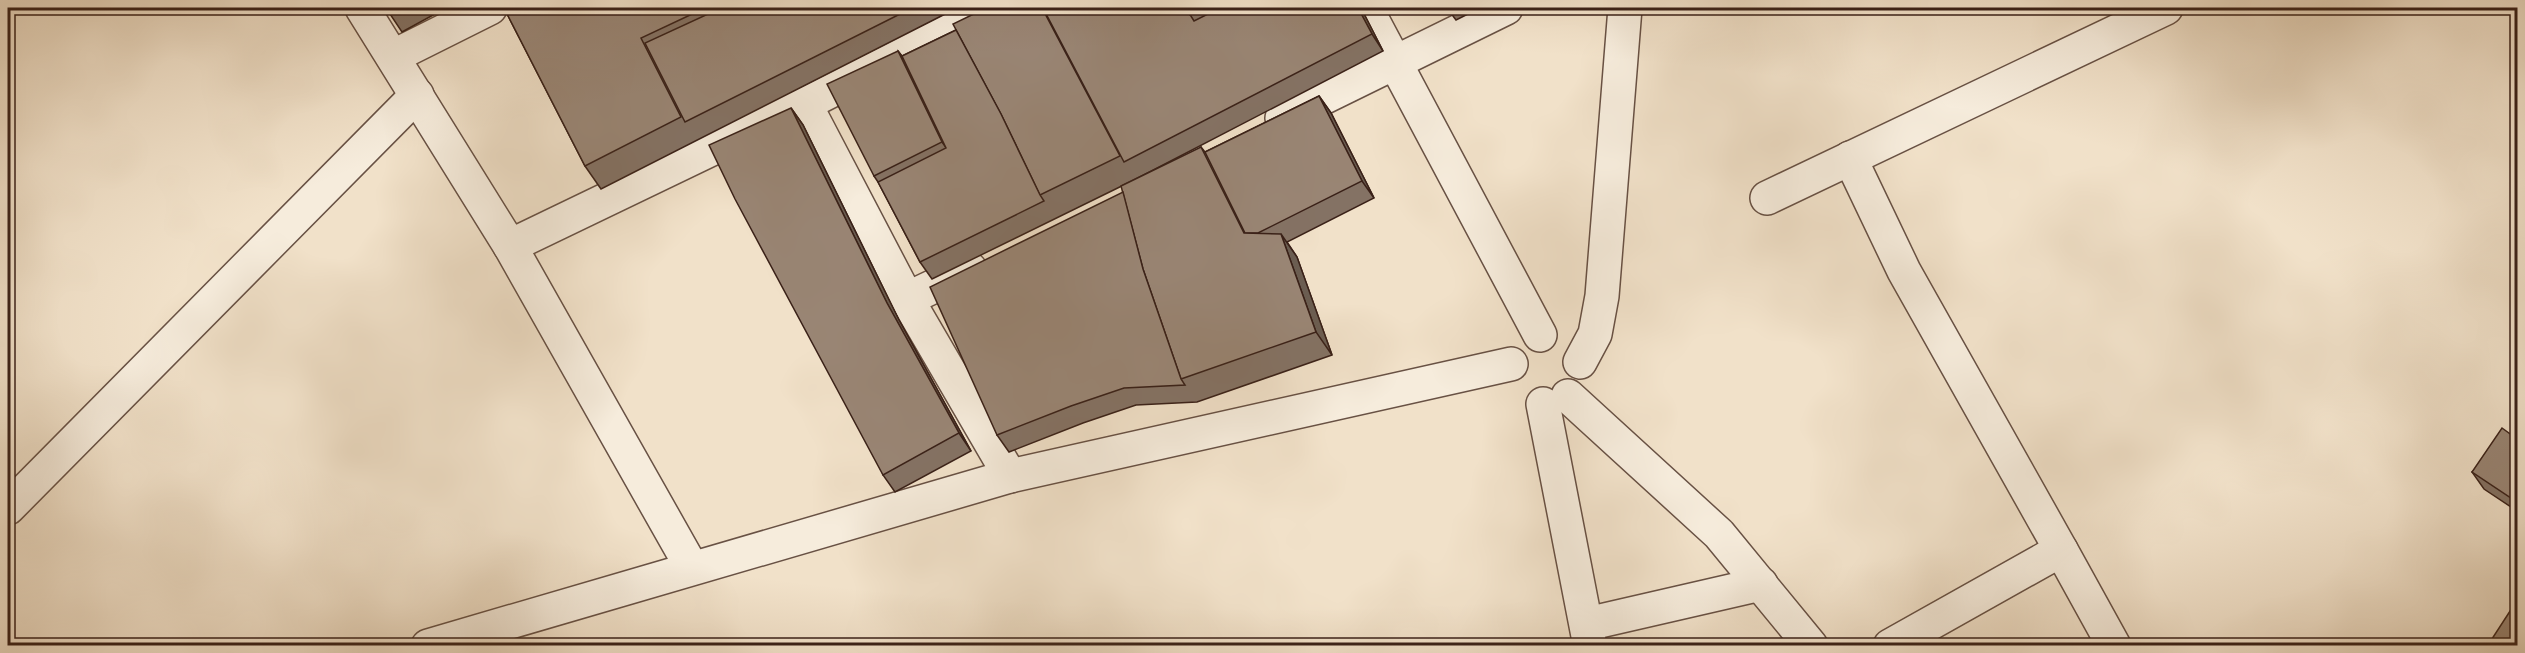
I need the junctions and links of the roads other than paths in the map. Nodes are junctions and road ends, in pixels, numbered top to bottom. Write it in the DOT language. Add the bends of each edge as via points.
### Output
graph roads {
  1 [pos="362,8"];
  2 [pos="490,8"];
  3 [pos="994,8"];
  4 [pos="1366,8"];
  5 [pos="1506,8"];
  6 [pos="1625,8"];
  7 [pos="2166,8"];
  8 [pos="394,56"];
  9 [pos="1395,63"];
  10 [pos="417,94"];
  11 [pos="805,104"];
  12 [pos="1257,130"];
  13 [pos="1850,158"];
  14 [pos="1767,198"];
  15 [pos="510,246"];
  16 [pos="992,258"];
  17 [pos="907,299"];
  18 [pos="1540,336"];
  19 [pos="1580,362"];
  20 [pos="1511,364"];
  21 [pos="1556,400"];
  22 [pos="1010,476"];
  23 [pos="8,508"];
  24 [pos="2061,550"];
  25 [pos="692,568"];
  26 [pos="1761,584"];
  27 [pos="1589,635"];
  28 [pos="428,645"];
  29 [pos="1811,645"];
  30 [pos="1890,645"];
  31 [pos="2114,645"];
  1 -- 8 [label="street"];
  2 -- 8 [label="street"];
  3 -- 11 [label="street"];
  4 -- 9 [label="street"];
  5 -- 9 [label="street"];
  6 -- 19 [label="street" via="1602,296 1594,334"];
  7 -- 13 [label="street"];
  8 -- 10 [label="street"];
  9 -- 12 [label="street"];
  9 -- 18 [label="street"];
  10 -- 15 [label="street"];
  10 -- 23 [label="street"];
  11 -- 15 [label="street"];
  11 -- 17 [label="street"];
  13 -- 14 [label="street"];
  13 -- 24 [label="street" via="1904,271"];
  15 -- 25 [label="street"];
  16 -- 17 [label="street"];
  17 -- 22 [label="street"];
  18 -- 19 [label="street" via="1557,337 1572,347"];
  18 -- 20 [label="street" via="1521,345"];
  19 -- 21 [label="street" via="1576,387"];
  20 -- 21 [label="street" via="1511,376 1522,395 1532,401"];
  20 -- 22 [label="street"];
  21 -- 26 [label="street" via="1719,534"];
  21 -- 27 [label="street"];
  22 -- 25 [label="street"];
  24 -- 30 [label="street"];
  24 -- 31 [label="street"];
  25 -- 28 [label="street"];
  26 -- 27 [label="street"];
  26 -- 29 [label="street"];
}
